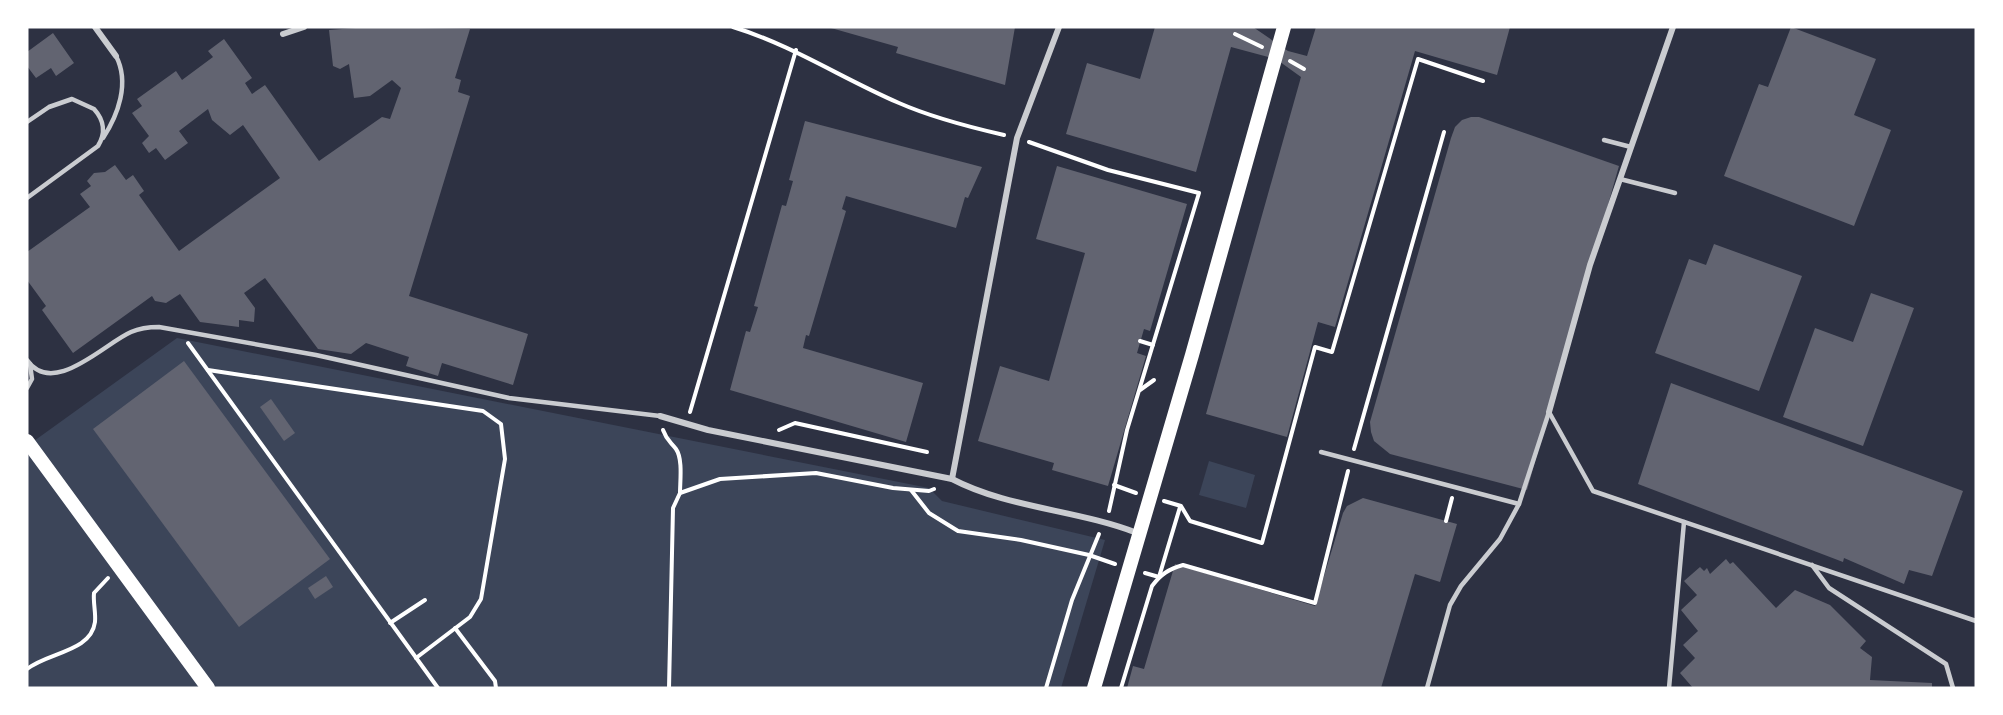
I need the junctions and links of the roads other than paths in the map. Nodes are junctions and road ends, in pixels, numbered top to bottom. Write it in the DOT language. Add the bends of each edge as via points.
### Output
graph roads {
  1 [pos="95,27"];
  2 [pos="278,27"];
  3 [pos="304,27"];
  4 [pos="1059,27"];
  5 [pos="1284,27"];
  6 [pos="1673,27"];
  7 [pos="283,34"];
  8 [pos="116,56"];
  9 [pos="27,122"];
  10 [pos="103,139"];
  11 [pos="1604,140"];
  12 [pos="1631,147"];
  13 [pos="1620,179"];
  14 [pos="1675,193"];
  15 [pos="27,198"];
  16 [pos="28,362"];
  17 [pos="27,388"];
  18 [pos="1549,412"];
  19 [pos="660,416"];
  20 [pos="27,441"];
  21 [pos="1321,452"];
  22 [pos="952,479"];
  23 [pos="1519,504"];
  24 [pos="1684,522"];
  25 [pos="1137,533"];
  26 [pos="1812,565"];
  27 [pos="1976,621"];
  28 [pos="208,688"];
  29 [pos="1094,688"];
  30 [pos="1427,688"];
  31 [pos="1669,688"];
  32 [pos="1953,688"];
  1 -- 8 [label="street"];
  2 -- 7 [label="lane"];
  3 -- 7 [label="street"];
  4 -- 22 [label="street" via="1017,138"];
  5 -- 25 [label="main road" via="1192,355"];
  6 -- 12 [label="street"];
  8 -- 10 [label="lane" via="122,71 121,96 113,123"];
  9 -- 10 [label="lane" via="59,102 79,100 99,114"];
  10 -- 15 [label="lane"];
  11 -- 12 [label="lane"];
  12 -- 13 [label="street"];
  13 -- 14 [label="lane"];
  13 -- 18 [label="street" via="1590,266"];
  16 -- 17 [label="lane" via="32,379"];
  16 -- 19 [label="lane" via="48,373 59,373 142,328 178,329 509,398"];
  18 -- 23 [label="lane"];
  18 -- 24 [label="lane" via="1593,491"];
  19 -- 22 [label="street" via="708,430"];
  20 -- 28 [label="main road"];
  21 -- 23 [label="lane"];
  22 -- 25 [label="street" via="973,490 1106,521"];
  23 -- 30 [label="lane" via="1500,540 1450,605"];
  24 -- 26 [label="lane"];
  24 -- 31 [label="lane"];
  25 -- 29 [label="main road"];
  26 -- 27 [label="lane"];
  26 -- 32 [label="lane" via="1829,588 1946,664"];
}
